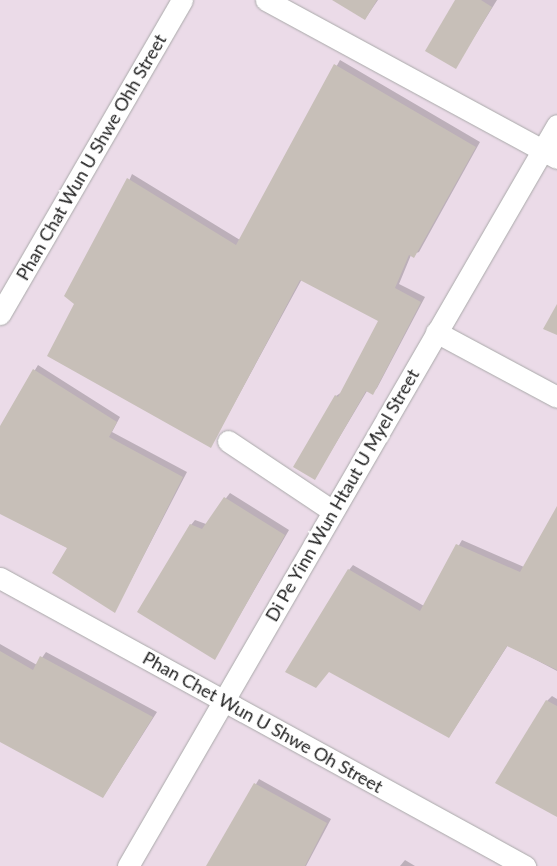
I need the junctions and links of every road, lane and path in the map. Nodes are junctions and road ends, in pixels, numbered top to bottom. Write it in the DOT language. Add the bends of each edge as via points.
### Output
graph roads {
  1 [pos="182,0"];
  2 [pos="266,0"];
  3 [pos="557,125"];
  4 [pos="549,154"];
  5 [pos="8,281"];
  6 [pos="0,314"];
  7 [pos="436,332"];
  8 [pos="557,397"];
  9 [pos="228,441"];
  10 [pos="331,510"];
  11 [pos="0,578"];
  12 [pos="224,700"];
  13 [pos="128,866"];
  14 [pos="525,866"];
  1 -- 5 [label="street, Phan Chat Wun U Shwe Ohh Street"];
  2 -- 4 [label="street"];
  3 -- 4 [label="street, Di Pe Yinn Wun Htaut U Myel Street"];
  4 -- 7 [label="street, Di Pe Yinn Wun Htaut U Myel Street"];
  5 -- 6 [label="street, Phan Chat Wun U Shwe Ohh Street"];
  7 -- 8 [label="street"];
  7 -- 10 [label="street, Di Pe Yinn Wun Htaut U Myel Street"];
  9 -- 10 [label="street"];
  10 -- 12 [label="street, Di Pe Yinn Wun Htaut U Myel Street"];
  11 -- 12 [label="street, Phan Chet Wun U Shwe Oh Street"];
  12 -- 13 [label="street, Di Pe Yinn Wun Htaut U Myel Street"];
  12 -- 14 [label="street, Phan Chet Wun U Shwe Oh Street"];
}
